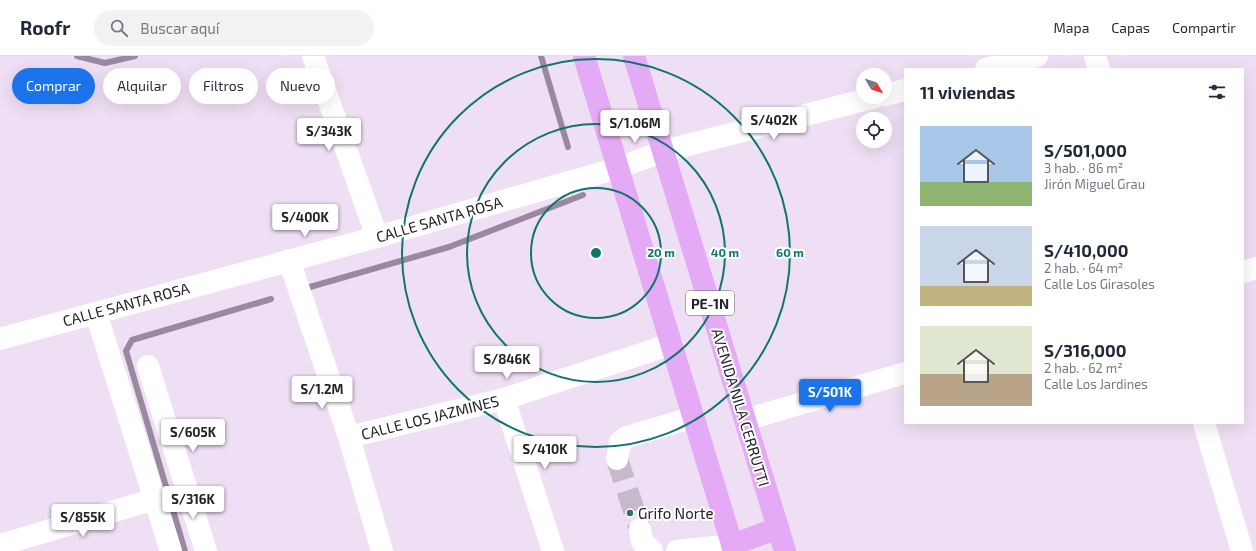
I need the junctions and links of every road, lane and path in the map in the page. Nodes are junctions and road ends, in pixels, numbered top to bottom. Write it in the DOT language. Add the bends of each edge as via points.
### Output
graph roads {
  1 [pos="313,56"];
  2 [pos="584,56"];
  3 [pos="634,56"];
  4 [pos="1037,56"];
  5 [pos="1095,56"];
  6 [pos="990,68"];
  7 [pos="1099,68"];
  8 [pos="904,90"];
  9 [pos="892,93"];
  10 [pos="856,102"];
  11 [pos="664,151"];
  12 [pos="618,168"];
  13 [pos="377,237"];
  14 [pos="288,260"];
  15 [pos="1256,268"];
  16 [pos="1244,272"];
  17 [pos="96,312"];
  18 [pos="0,338"];
  19 [pos="672,344"];
  20 [pos="148,366"];
  21 [pos="904,373"];
  22 [pos="504,399"];
  23 [pos="694,417"];
  24 [pos="745,420"];
  25 [pos="1204,424"];
  26 [pos="349,437"];
  27 [pos="617,459"];
  28 [pos="158,509"];
  29 [pos="778,528"];
  30 [pos="640,530"];
  31 [pos="0,545"];
  32 [pos="733,548"];
  33 [pos="206,550"];
  34 [pos="171,551"];
  35 [pos="382,551"];
  36 [pos="553,551"];
  37 [pos="652,551"];
  38 [pos="677,551"];
  39 [pos="785,551"];
  40 [pos="1242,551"];
  1 -- 13 [label="street"];
  2 -- 12 [label="highway, PE-1N"];
  3 -- 11 [label="highway, AVENIDA NILA CERRUTTI / PE-1N"];
  4 -- 6 [label="street"];
  5 -- 7 [label="street"];
  8 -- 9 [label="street"];
  10 -- 11 [label="street, CALLE SANTA ROSA"];
  11 -- 12 [label="street, CALLE SANTA ROSA"];
  11 -- 24 [label="highway, AVENIDA NILA CERRUTTI / PE-1N"];
  12 -- 13 [label="street, CALLE SANTA ROSA"];
  12 -- 19 [label="highway, PE-1N"];
  13 -- 14 [label="street, CALLE SANTA ROSA"];
  14 -- 17 [label="street, CALLE SANTA ROSA"];
  14 -- 26 [label="street"];
  15 -- 16 [label="street"];
  17 -- 18 [label="street, CALLE SANTA ROSA"];
  17 -- 28 [label="street"];
  19 -- 22 [label="street, CALLE LOS JAZMINES"];
  19 -- 23 [label="highway, PE-1N"];
  20 -- 33 [label="street"];
  21 -- 24 [label="street"];
  22 -- 26 [label="street, CALLE LOS JAZMINES"];
  22 -- 36 [label="street"];
  23 -- 27 [label="street" via="624,439 620,442"];
  23 -- 32 [label="highway, PE-1N"];
  24 -- 29 [label="highway, AVENIDA NILA CERRUTTI / PE-1N"];
  25 -- 40 [label="street"];
  26 -- 35 [label="street"];
  28 -- 31 [label="street"];
  28 -- 33 [label="street"];
  28 -- 34 [label="street"];
  29 -- 32 [label="highway"];
  29 -- 39 [label="highway, AVENIDA NILA CERRUTTI / PE-1N"];
  30 -- 37 [label="street" via="642,542"];
  32 -- 38 [label="street"];
}
